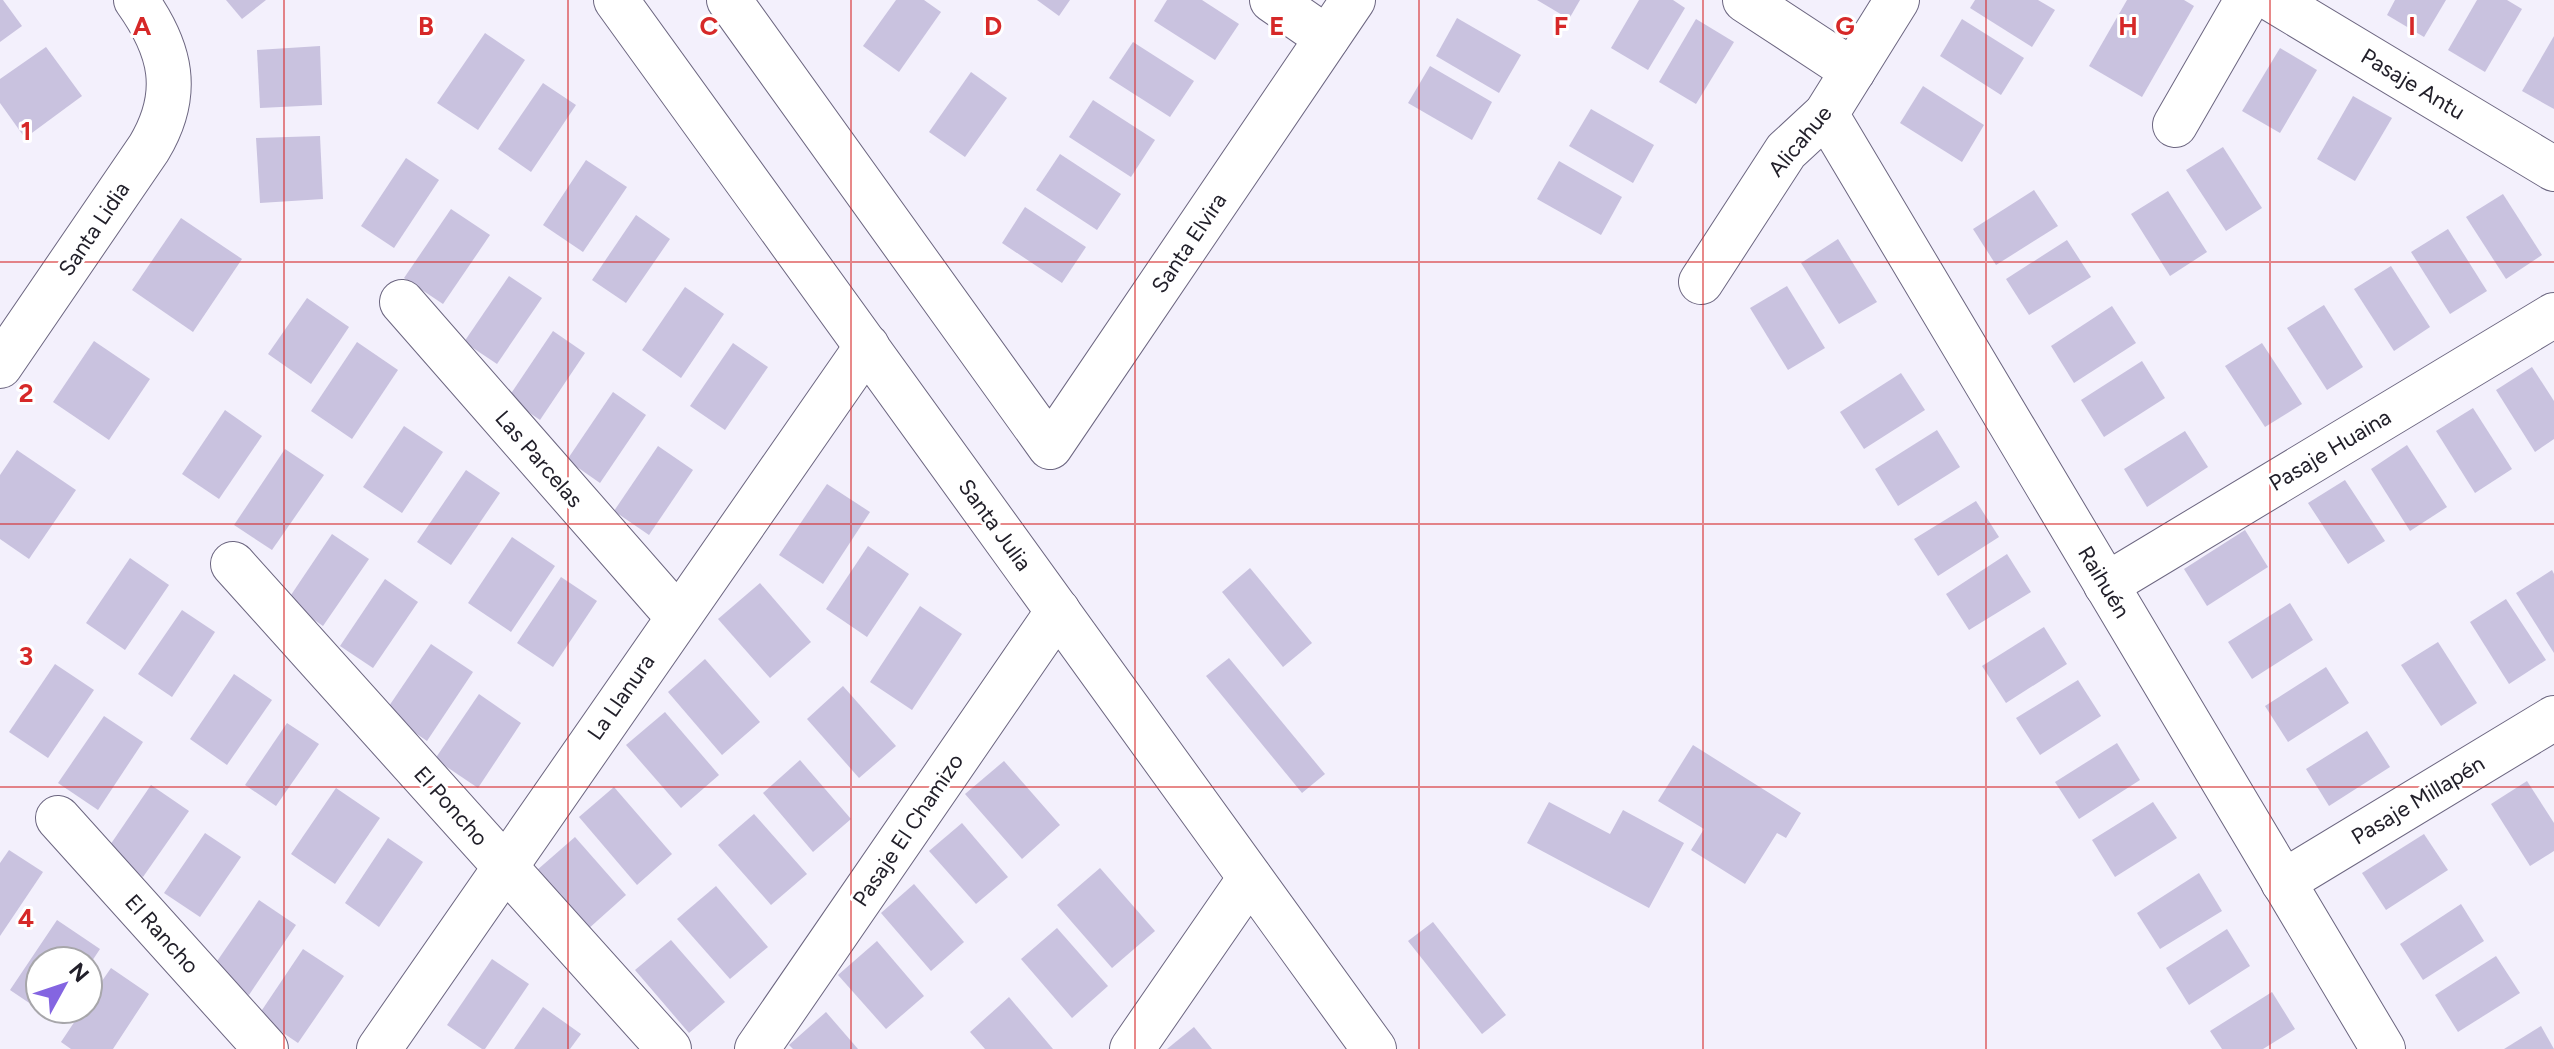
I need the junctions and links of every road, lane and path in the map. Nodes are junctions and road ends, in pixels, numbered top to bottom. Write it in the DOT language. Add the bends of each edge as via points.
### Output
graph roads {
  1 [pos="136,0"];
  2 [pos="616,0"];
  3 [pos="729,0"];
  4 [pos="1272,0"];
  5 [pos="1353,0"];
  6 [pos="1745,0"];
  7 [pos="1897,0"];
  8 [pos="2247,0"];
  9 [pos="2273,0"];
  10 [pos="1327,38"];
  11 [pos="1853,71"];
  12 [pos="1826,114"];
  13 [pos="2175,125"];
  14 [pos="2554,169"];
  15 [pos="1701,282"];
  16 [pos="402,302"];
  17 [pos="2554,315"];
  18 [pos="867,346"];
  19 [pos="0,366"];
  20 [pos="233,564"];
  21 [pos="2106,585"];
  22 [pos="1058,611"];
  23 [pos="677,616"];
  24 [pos="2554,718"];
  25 [pos="58,818"];
  26 [pos="504,866"];
  27 [pos="1250,878"];
  28 [pos="2283,882"];
  29 [pos="266,1049"];
  30 [pos="379,1049"];
  31 [pos="669,1049"];
  32 [pos="757,1049"];
  33 [pos="1132,1049"];
  34 [pos="1374,1049"];
  35 [pos="2383,1049"];
  1 -- 19 [label="street, Santa Lidia" via="159,35 166,59 163,119 149,148"];
  2 -- 18 [label="street, Santa Julia"];
  3 -- 10 [label="street, Santa Elvira" via="1050,447"];
  4 -- 10 [label="street"];
  5 -- 10 [label="street, Santa Elvira"];
  6 -- 11 [label="street"];
  7 -- 11 [label="street, Alicahue"];
  8 -- 13 [label="street"];
  9 -- 14 [label="street, Pasaje Antu"];
  11 -- 12 [label="street, Alicahue"];
  12 -- 15 [label="street, Alicahue" via="1786,151"];
  12 -- 21 [label="street, Raihuén"];
  16 -- 23 [label="street, Las Parcelas"];
  17 -- 21 [label="street, Pasaje Huaina"];
  18 -- 22 [label="street, Santa Julia"];
  18 -- 23 [label="street, La Llanura"];
  20 -- 26 [label="street, El Poncho"];
  21 -- 28 [label="street, Raihuén"];
  22 -- 27 [label="street, Santa Julia"];
  22 -- 32 [label="street, Pasaje El Chamizo"];
  23 -- 26 [label="street, La Llanura"];
  24 -- 28 [label="street, Pasaje Millapén"];
  25 -- 29 [label="street, El Rancho"];
  26 -- 30 [label="street, La Llanura"];
  26 -- 31 [label="street, El Poncho"];
  27 -- 33 [label="street"];
  27 -- 34 [label="street, Santa Julia"];
  28 -- 35 [label="street, Raihuén"];
}
